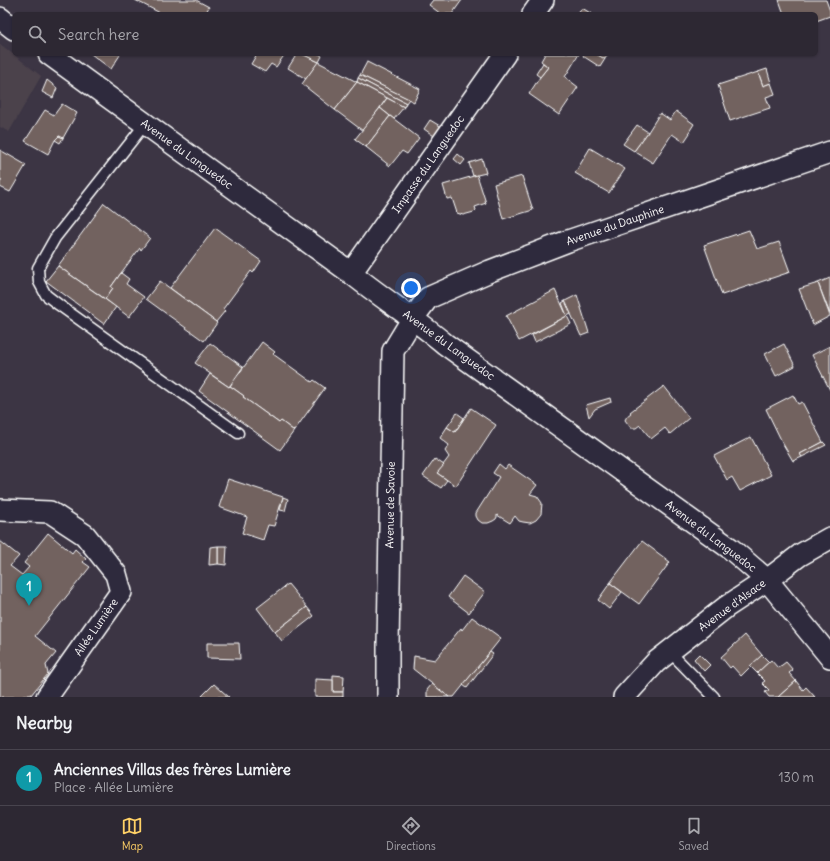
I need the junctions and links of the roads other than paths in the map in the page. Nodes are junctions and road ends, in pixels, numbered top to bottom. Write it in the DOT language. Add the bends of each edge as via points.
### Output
graph roads {
  1 [pos="543,0"];
  2 [pos="534,12"];
  3 [pos="0,18"];
  4 [pos="12,27"];
  5 [pos="52,56"];
  6 [pos="504,56"];
  7 [pos="145,124"];
  8 [pos="830,152"];
  9 [pos="351,274"];
  10 [pos="413,318"];
  11 [pos="238,433"];
  12 [pos="0,510"];
  13 [pos="830,538"];
  14 [pos="767,580"];
  15 [pos="670,652"];
  16 [pos="830,657"];
  17 [pos="49,696"];
  18 [pos="388,697"];
  19 [pos="624,697"];
  20 [pos="714,697"];
  1 -- 2 [label="street"];
  3 -- 4 [label="street"];
  5 -- 7 [label="street, Avenue du Languedoc"];
  6 -- 9 [label="street, Impasse du Languedoc"];
  7 -- 9 [label="street, Avenue du Languedoc"];
  7 -- 11 [label="lane" via="55,238 38,268 39,282 46,295 59,305"];
  8 -- 10 [label="street, Avenue du Dauphine" via="568,240 490,271 428,298"];
  9 -- 10 [label="street, Avenue du Languedoc"];
  10 -- 14 [label="street, Avenue du Languedoc" via="445,344 731,549"];
  10 -- 18 [label="street, Avenue de Savoie" via="394,351 392,365"];
  12 -- 17 [label="street, Allée Lumière" via="50,512 85,535 118,580 120,592"];
  13 -- 14 [label="street, Avenue d'Alsace" via="800,555"];
  14 -- 15 [label="street, Avenue d'Alsace" via="726,607"];
  14 -- 16 [label="street, Avenue du Languedoc"];
  15 -- 19 [label="street, Avenue d'Alsace" via="656,662"];
  15 -- 20 [label="lane"];
}
